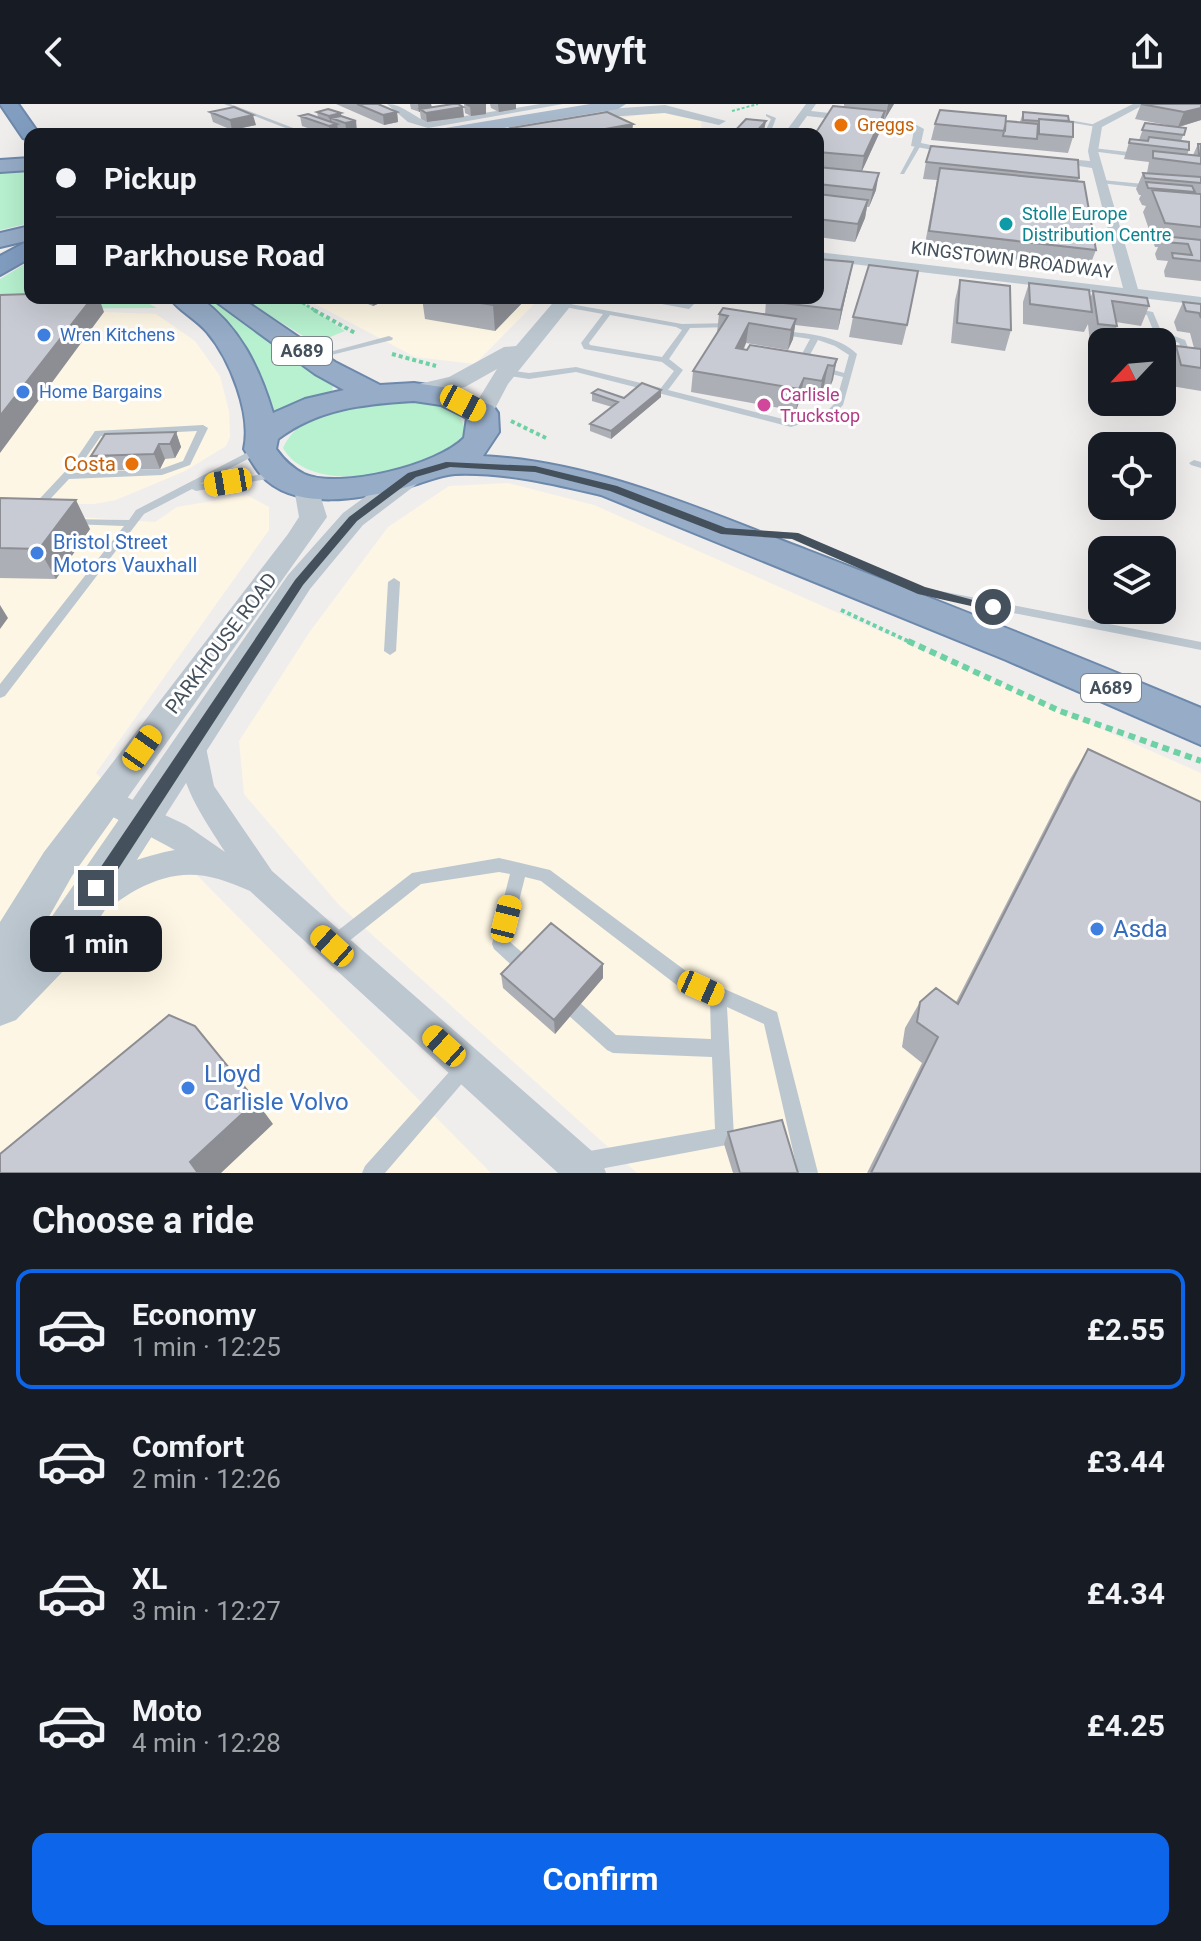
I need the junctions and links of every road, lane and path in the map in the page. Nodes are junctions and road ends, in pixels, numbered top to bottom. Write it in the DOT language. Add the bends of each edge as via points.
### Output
graph roads {
  1 [pos="9,104"];
  2 [pos="226,104"];
  3 [pos="392,104"];
  4 [pos="558,104"];
  5 [pos="646,104"];
  6 [pos="678,104"];
  7 [pos="688,104"];
  8 [pos="1140,104"];
  9 [pos="613,108"];
  10 [pos="807,109"];
  11 [pos="701,112"];
  12 [pos="786,112"];
  13 [pos="768,115"];
  14 [pos="1052,118"];
  15 [pos="1097,126"];
  16 [pos="718,127"];
  17 [pos="27,128"];
  18 [pos="290,128"];
  19 [pos="479,128"];
  20 [pos="515,128"];
  21 [pos="770,128"];
  22 [pos="793,128"];
  23 [pos="918,145"];
  24 [pos="1093,150"];
  25 [pos="975,154"];
  26 [pos="1137,155"];
  27 [pos="1029,159"];
  28 [pos="24,164"];
  29 [pos="1097,165"];
  30 [pos="0,166"];
  31 [pos="902,173"];
  32 [pos="1102,182"];
  33 [pos="1158,187"];
  34 [pos="24,237"];
  35 [pos="24,243"];
  36 [pos="24,248"];
  37 [pos="1,253"];
  38 [pos="24,255"];
  39 [pos="824,257"];
  40 [pos="1132,293"];
  41 [pos="1117,299"];
  42 [pos="1201,301"];
  43 [pos="190,304"];
  44 [pos="233,304"];
  45 [pos="304,304"];
  46 [pos="562,304"];
  47 [pos="577,304"];
  48 [pos="670,304"];
  49 [pos="691,304"];
  50 [pos="608,312"];
  51 [pos="683,326"];
  52 [pos="746,327"];
  53 [pos="1156,328"];
  54 [pos="774,331"];
  55 [pos="389,338"];
  56 [pos="815,338"];
  57 [pos="1176,340"];
  58 [pos="369,342"];
  59 [pos="529,342"];
  60 [pos="311,358"];
  61 [pos="664,360"];
  62 [pos="1189,361"];
  63 [pos="506,373"];
  64 [pos="847,376"];
  65 [pos="664,390"];
  66 [pos="414,392"];
  67 [pos="374,394"];
  68 [pos="484,417"];
  69 [pos="277,462"];
  70 [pos="449,464"];
  71 [pos="412,475"];
  72 [pos="68,476"];
  73 [pos="613,488"];
  74 [pos="181,491"];
  75 [pos="40,520"];
  76 [pos="55,521"];
  77 [pos="131,523"];
  78 [pos="725,532"];
  79 [pos="394,582"];
  80 [pos="833,606"];
  81 [pos="1201,646"];
  82 [pos="390,651"];
  83 [pos="0,693"];
  84 [pos="1201,727"];
  85 [pos="1201,761"];
  86 [pos="169,797"];
  87 [pos="106,800"];
  88 [pos="214,861"];
  89 [pos="519,869"];
  90 [pos="261,881"];
  91 [pos="84,907"];
  92 [pos="332,946"];
  93 [pos="718,995"];
  94 [pos="1,1002"];
  95 [pos="719,1048"];
  96 [pos="467,1065"];
  97 [pos="582,1168"];
  98 [pos="372,1173"];
  99 [pos="808,1173"];
  1 -- 17 [label="highway"];
  2 -- 18 [label="lane"];
  3 -- 4 [label="street" via="411,120 428,125"];
  5 -- 9 [label="main road"];
  6 -- 11 [label="street"];
  7 -- 11 [label="street"];
  8 -- 15 [label="street"];
  9 -- 16 [label="street" via="665,109"];
  9 -- 19 [label="main road"];
  9 -- 20 [label="main road"];
  10 -- 12 [label="lane"];
  10 -- 22 [label="street"];
  10 -- 23 [label="street" via="907,124 919,129"];
  11 -- 16 [label="street"];
  13 -- 21 [label="lane" via="774,118"];
  14 -- 15 [label="lane"];
  15 -- 24 [label="street"];
  23 -- 25 [label="street"];
  23 -- 31 [label="lane"];
  24 -- 26 [label="lane"];
  24 -- 29 [label="street"];
  27 -- 29 [label="street"];
  28 -- 30 [label="highway"];
  29 -- 32 [label="street"];
  32 -- 33 [label="lane"];
  32 -- 40 [label="street"];
  34 -- 37 [label="highway"];
  35 -- 37 [label="highway"];
  36 -- 37 [label="highway"];
  37 -- 38 [label="highway"];
  39 -- 41 [label="street, KINGSTOWN BROADWAY"];
  40 -- 41 [label="street, KINGSTOWN BROADWAY"];
  40 -- 42 [label="street, KINGSTOWN BROADWAY"];
  41 -- 53 [label="lane" via="1150,314"];
  43 -- 69 [label="highway, A689" via="240,356"];
  44 -- 60 [label="highway, A689"];
  45 -- 58 [label="path"];
  46 -- 59 [label="street"];
  47 -- 50 [label="lane"];
  48 -- 49 [label="lane"];
  50 -- 51 [label="lane"];
  50 -- 61 [label="lane" via="587,347"];
  51 -- 52 [label="lane"];
  51 -- 61 [label="lane" via="687,329"];
  54 -- 56 [label="lane"];
  55 -- 58 [label="lane"];
  56 -- 64 [label="lane" via="848,348 853,354"];
  56 -- 64 [label="lane" via="801,363"];
  57 -- 62 [label="lane"];
  58 -- 60 [label="lane"];
  59 -- 63 [label="street"];
  59 -- 66 [label="street" via="457,382"];
  60 -- 67 [label="highway, A689"];
  61 -- 65 [label="lane" via="679,370"];
  63 -- 65 [label="lane" via="529,376 576,369"];
  63 -- 68 [label="street"];
  64 -- 65 [label="lane" via="840,403 832,411 791,424"];
  66 -- 67 [label="highway"];
  66 -- 68 [label="highway" via="449,397"];
  67 -- 69 [label="highway" via="302,410"];
  68 -- 70 [label="highway" via="476,444"];
  68 -- 73 [label="highway, A689"];
  69 -- 71 [label="highway" via="338,488"];
  69 -- 74 [label="lane"];
  69 -- 74 [label="lane"];
  69 -- 87 [label="street, PARKHOUSE ROAD" via="313,517"];
  70 -- 71 [label="highway"];
  70 -- 73 [label="highway, A689" via="535,469"];
  71 -- 86 [label="street, PARKHOUSE ROAD" via="353,519 299,582 194,740"];
  72 -- 72 [label="lane" via="176,468 187,463 203,428 98,433"];
  72 -- 75 [label="lane" via="25,520"];
  73 -- 78 [label="highway, A689"];
  74 -- 77 [label="lane" via="140,512"];
  76 -- 77 [label="lane"];
  77 -- 83 [label="lane"];
  78 -- 81 [label="lane" via="794,535 922,591"];
  78 -- 84 [label="highway, A689"];
  79 -- 82 [label="lane"];
  80 -- 85 [label="path" via="1060,711"];
  86 -- 87 [label="street"];
  86 -- 87 [label="street" via="141,787"];
  86 -- 88 [label="street" via="176,834"];
  86 -- 90 [label="street"];
  86 -- 91 [label="street, PARKHOUSE ROAD"];
  87 -- 94 [label="street, PARKHOUSE ROAD" via="58,864 0,961"];
  88 -- 90 [label="street"];
  88 -- 91 [label="street" via="161,864"];
  89 -- 92 [label="lane" via="499,865 417,878"];
  89 -- 93 [label="lane" via="545,875 684,980"];
  89 -- 95 [label="lane" via="500,944 613,1044"];
  90 -- 92 [label="street"];
  91 -- 94 [label="street, PARKHOUSE ROAD" via="56,949"];
  92 -- 96 [label="street"];
  93 -- 95 [label="lane"];
  93 -- 99 [label="lane" via="771,1018"];
  95 -- 97 [label="lane" via="725,1137"];
  96 -- 97 [label="street"];
  96 -- 98 [label="lane"];
}
